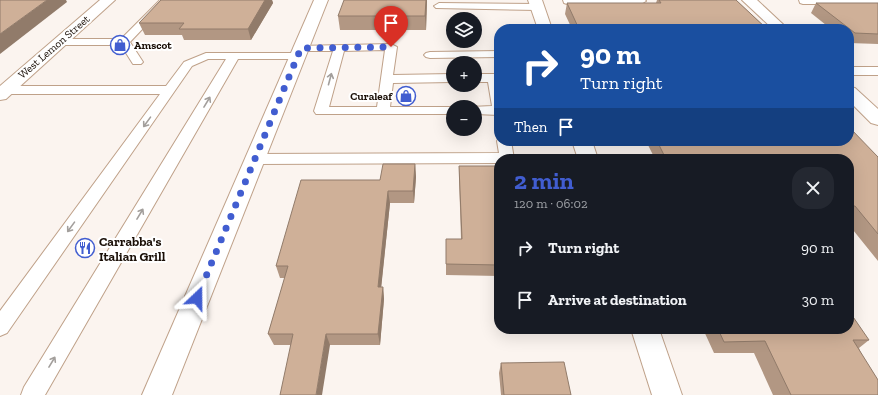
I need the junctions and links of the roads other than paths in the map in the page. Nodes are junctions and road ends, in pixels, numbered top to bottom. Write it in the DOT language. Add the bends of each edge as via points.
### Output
graph roads {
  1 [pos="108,0"];
  2 [pos="165,0"];
  3 [pos="321,0"];
  4 [pos="605,0"];
  5 [pos="641,0"];
  6 [pos="749,0"];
  7 [pos="567,1"];
  8 [pos="803,1"];
  9 [pos="876,2"];
  10 [pos="536,3"];
  11 [pos="438,6"];
  12 [pos="543,24"];
  13 [pos="775,24"];
  14 [pos="60,42"];
  15 [pos="124,42"];
  16 [pos="339,48"];
  17 [pos="299,52"];
  18 [pos="494,54"];
  19 [pos="430,55"];
  20 [pos="234,56"];
  21 [pos="136,62"];
  22 [pos="854,71"];
  23 [pos="878,71"];
  24 [pos="387,78"];
  25 [pos="446,78"];
  26 [pos="482,78"];
  27 [pos="494,78"];
  28 [pos="170,90"];
  29 [pos="3,92"];
  30 [pos="854,97"];
  31 [pos="383,110"];
  32 [pos="446,110"];
  33 [pos="482,110"];
  34 [pos="494,110"];
  35 [pos="878,119"];
  36 [pos="256,158"];
  37 [pos="494,158"];
  38 [pos="0,327"];
  39 [pos="647,334"];
  40 [pos="32,395"];
  41 [pos="157,395"];
  42 [pos="667,395"];
  1 -- 14 [label="street, West Lemon Street"];
  2 -- 15 [label="lane"];
  3 -- 17 [label="street"];
  4 -- 5 [label="lane"];
  4 -- 7 [label="lane"];
  6 -- 13 [label="street"];
  8 -- 9 [label="lane"];
  10 -- 11 [label="lane"];
  10 -- 12 [label="street"];
  14 -- 15 [label="lane"];
  14 -- 29 [label="street, West Lemon Street"];
  15 -- 21 [label="lane"];
  16 -- 17 [label="lane"];
  16 -- 24 [label="lane" via="391,47"];
  31 -- 16 [label="lane, one-way" via="321,111"];
  17 -- 20 [label="lane"];
  17 -- 36 [label="street"];
  18 -- 19 [label="lane"];
  20 -- 28 [label="lane" via="206,56 188,64"];
  40 -- 20 [label="lane, one-way"];
  22 -- 23 [label="lane"];
  24 -- 25 [label="lane"];
  24 -- 31 [label="lane"];
  26 -- 27 [label="lane"];
  28 -- 29 [label="lane"];
  28 -- 38 [label="lane, one-way"];
  30 -- 35 [label="street"];
  31 -- 32 [label="lane"];
  33 -- 34 [label="lane"];
  36 -- 37 [label="lane"];
  36 -- 41 [label="street"];
  39 -- 42 [label="street"];
}
